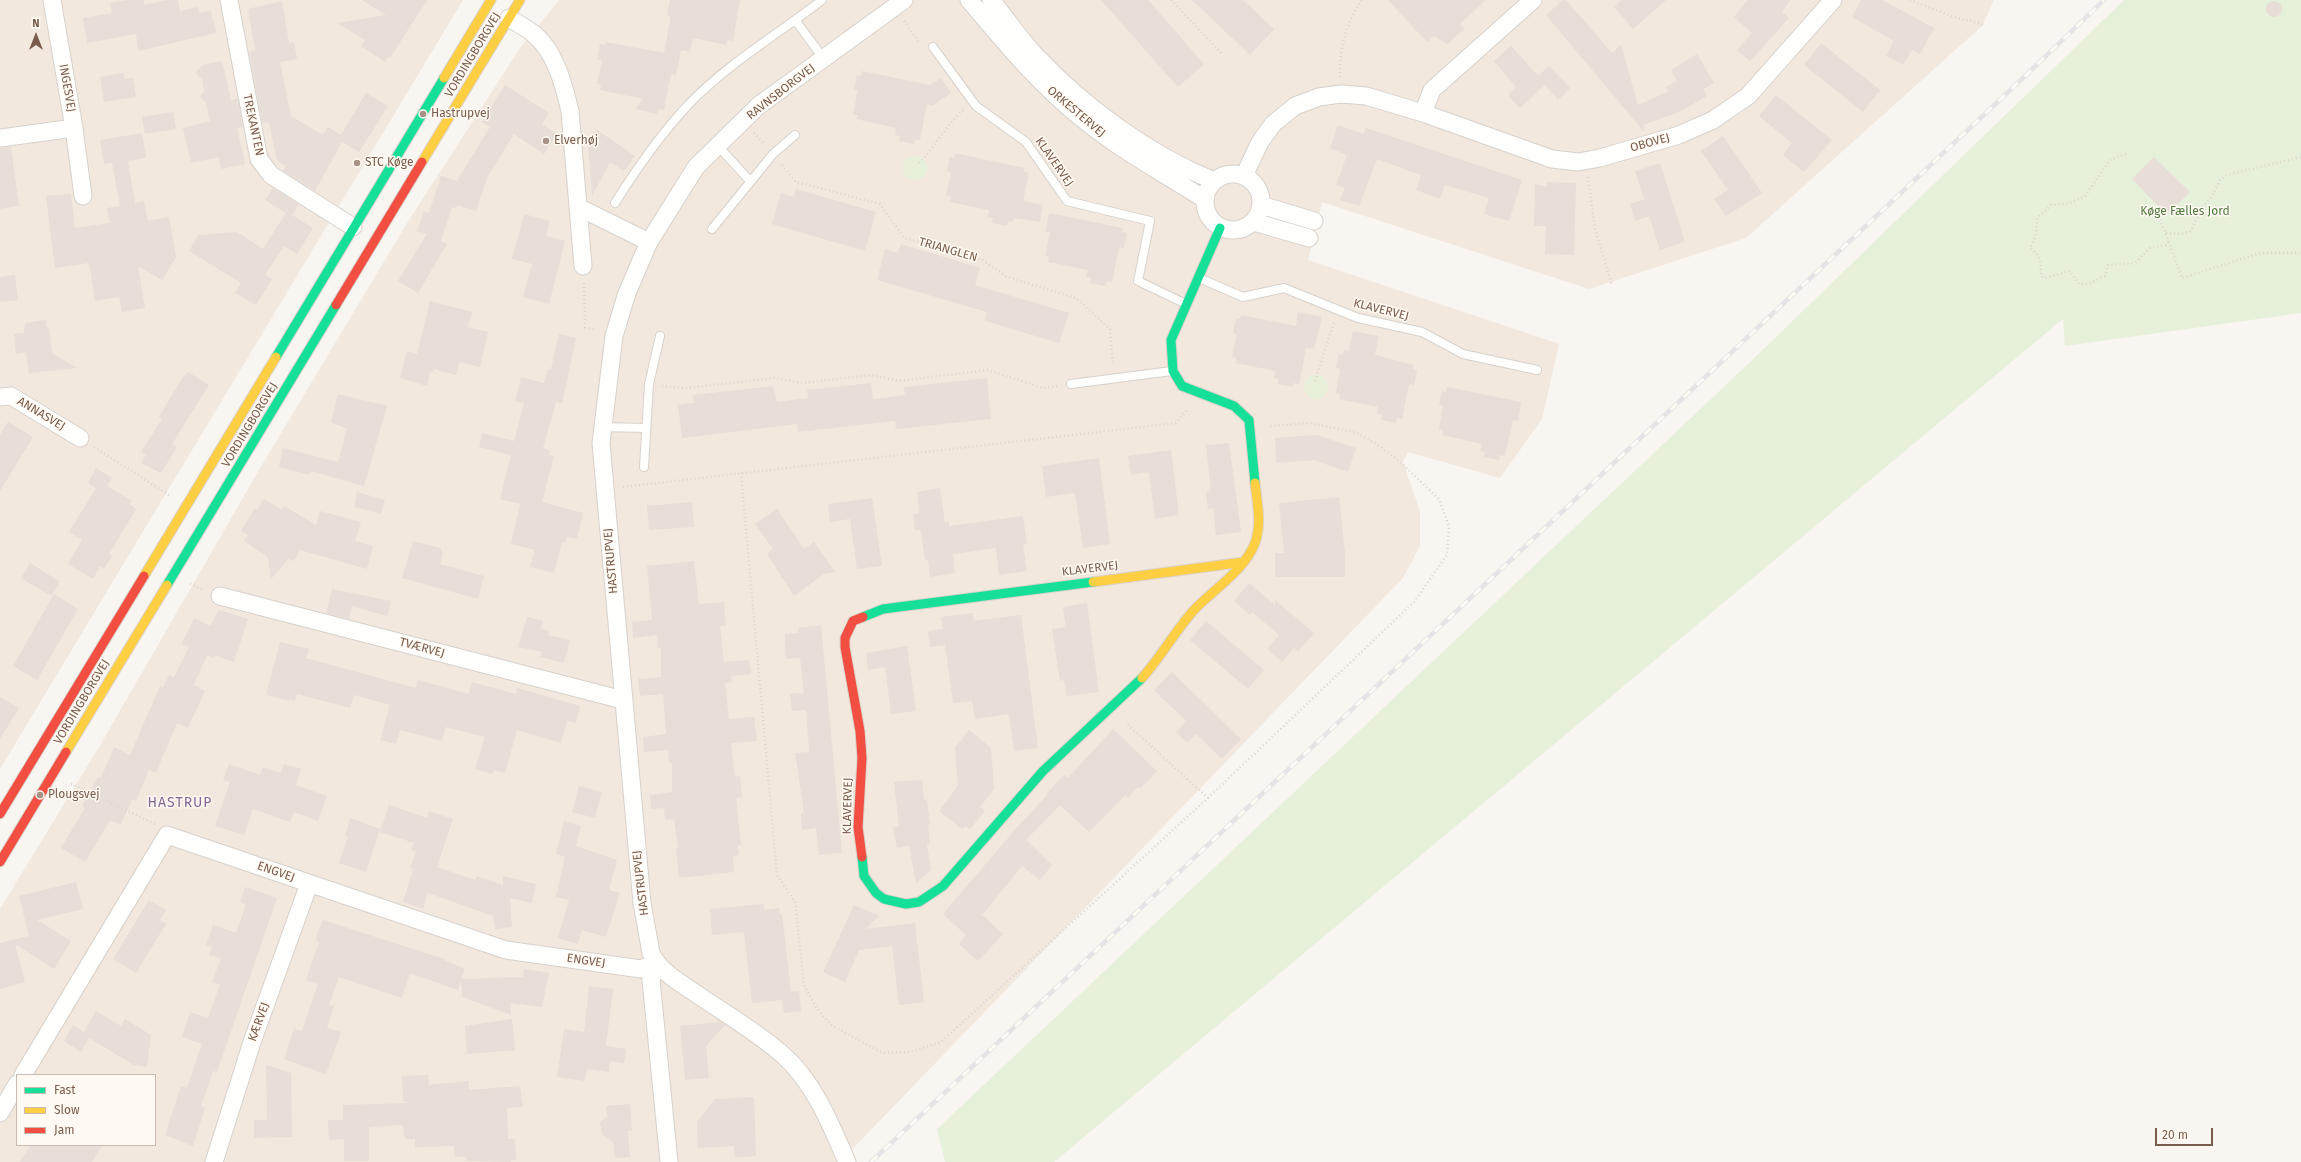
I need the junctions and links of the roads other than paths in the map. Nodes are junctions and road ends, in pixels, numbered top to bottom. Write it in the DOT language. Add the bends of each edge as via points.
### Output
graph roads {
  1 [pos="52,0"];
  2 [pos="229,0"];
  3 [pos="491,0"];
  4 [pos="520,0"];
  5 [pos="822,0"];
  6 [pos="969,0"];
  7 [pos="991,0"];
  8 [pos="1533,0"];
  9 [pos="1833,0"];
  10 [pos="899,4"];
  11 [pos="509,18"];
  12 [pos="795,20"];
  13 [pos="933,47"];
  14 [pos="824,59"];
  15 [pos="1423,113"];
  16 [pos="74,128"];
  17 [pos="795,135"];
  18 [pos="0,138"];
  19 [pos="718,146"];
  20 [pos="1244,176"];
  21 [pos="750,181"];
  22 [pos="1214,181"];
  23 [pos="83,196"];
  24 [pos="1204,199"];
  25 [pos="615,203"];
  26 [pos="1261,205"];
  27 [pos="578,207"];
  28 [pos="1314,221"];
  29 [pos="1254,222"];
  30 [pos="353,227"];
  31 [pos="1220,228"];
  32 [pos="712,229"];
  33 [pos="1309,238"];
  34 [pos="649,242"];
  35 [pos="583,266"];
  36 [pos="1198,278"];
  37 [pos="1187,304"];
  38 [pos="660,336"];
  39 [pos="1537,370"];
  40 [pos="1174,371"];
  41 [pos="1072,384"];
  42 [pos="0,397"];
  43 [pos="601,427"];
  44 [pos="646,428"];
  45 [pos="80,438"];
  46 [pos="644,467"];
  47 [pos="1244,562"];
  48 [pos="220,596"];
  49 [pos="623,700"];
  50 [pos="0,814"];
  51 [pos="0,862"];
  52 [pos="309,884"];
  53 [pos="656,963"];
  54 [pos="24,1074"];
  55 [pos="16,1086"];
  56 [pos="0,1113"];
  57 [pos="214,1162"];
  58 [pos="669,1162"];
  59 [pos="847,1162"];
  1 -- 16 [label="street, INGESVEJ"];
  2 -- 30 [label="street, TREKANTEN" via="259,159 270,175"];
  3 -- 30 [label="main road, VORDINGBORGVEJ"];
  4 -- 11 [label="main road, VORDINGBORGVEJ"];
  5 -- 12 [label="lane"];
  6 -- 24 [label="street, ORKESTERVEJ" via="1022,63 1066,106 1114,143"];
  7 -- 22 [label="street, ORKESTERVEJ" via="1034,55 1078,95 1126,132 1174,163"];
  8 -- 15 [label="street" via="1432,90"];
  9 -- 15 [label="street, OBOVEJ" via="1748,96 1713,120 1679,135 1587,161 1552,159"];
  10 -- 14 [label="street, RAVNSBORGVEJ"];
  11 -- 27 [label="street" via="536,35 544,45 551,55 566,92 570,111"];
  11 -- 51 [label="main road, VORDINGBORGVEJ"];
  12 -- 14 [label="lane"];
  12 -- 25 [label="lane" via="745,56 688,105 644,157"];
  13 -- 37 [label="lane, KLAVERVEJ" via="972,102 1026,142 1067,201 1150,221 1138,281"];
  14 -- 19 [label="street, RAVNSBORGVEJ" via="758,106"];
  15 -- 20 [label="street, OBOVEJ" via="1366,96 1341,94 1295,106 1273,124 1260,142"];
  16 -- 18 [label="street, INGESVEJ"];
  16 -- 23 [label="street, INGESVEJ"];
  17 -- 21 [label="lane" via="773,154"];
  19 -- 21 [label="lane"];
  19 -- 34 [label="street, RAVNSBORGVEJ" via="696,167"];
  20 -- 22 [label="street" via="1227,174"];
  20 -- 26 [label="street" via="1258,189"];
  21 -- 32 [label="lane"];
  22 -- 24 [label="street"];
  24 -- 31 [label="street" via="1208,217"];
  26 -- 28 [label="street"];
  26 -- 29 [label="street"];
  27 -- 34 [label="street"];
  27 -- 35 [label="street"];
  29 -- 31 [label="street" via="1235,231"];
  29 -- 33 [label="street"];
  30 -- 50 [label="main road, VORDINGBORGVEJ"];
  31 -- 36 [label="main road, KLAVERVEJ"];
  34 -- 43 [label="street, HASTRUPVEJ" via="627,293 614,336"];
  36 -- 37 [label="main road, KLAVERVEJ"];
  36 -- 39 [label="lane, KLAVERVEJ" via="1243,297 1284,288 1358,318 1422,332 1463,354"];
  37 -- 40 [label="main road, KLAVERVEJ" via="1171,340"];
  38 -- 44 [label="lane" via="649,384"];
  40 -- 41 [label="lane"];
  40 -- 47 [label="main road, KLAVERVEJ" via="1182,386 1234,406 1249,420 1259,524 1255,543"];
  42 -- 45 [label="street, ANNASVEJ" via="11,396"];
  43 -- 44 [label="lane"];
  43 -- 49 [label="street, HASTRUPVEJ"];
  44 -- 46 [label="lane"];
  47 -- 47 [label="main road, KLAVERVEJ" via="1193,611 1156,662 1129,692 1043,771 943,886 919,902 894,902 884,899 869,886 864,876 858,827 862,758 860,731 845,648 845,638 853,621 883,609"];
  48 -- 49 [label="street, TVÆRVEJ"];
  49 -- 53 [label="street, HASTRUPVEJ" via="642,903 649,942"];
  52 -- 53 [label="street, ENGVEJ" via="506,950 641,969"];
  52 -- 54 [label="street, ENGVEJ" via="167,835"];
  52 -- 57 [label="street, KÆRVEJ" via="252,1042"];
  53 -- 58 [label="street" via="651,980"];
  53 -- 59 [label="street, HASTRUPVEJ" via="674,979 770,1044 785,1057 810,1087"];
  55 -- 56 [label="street"];
}
